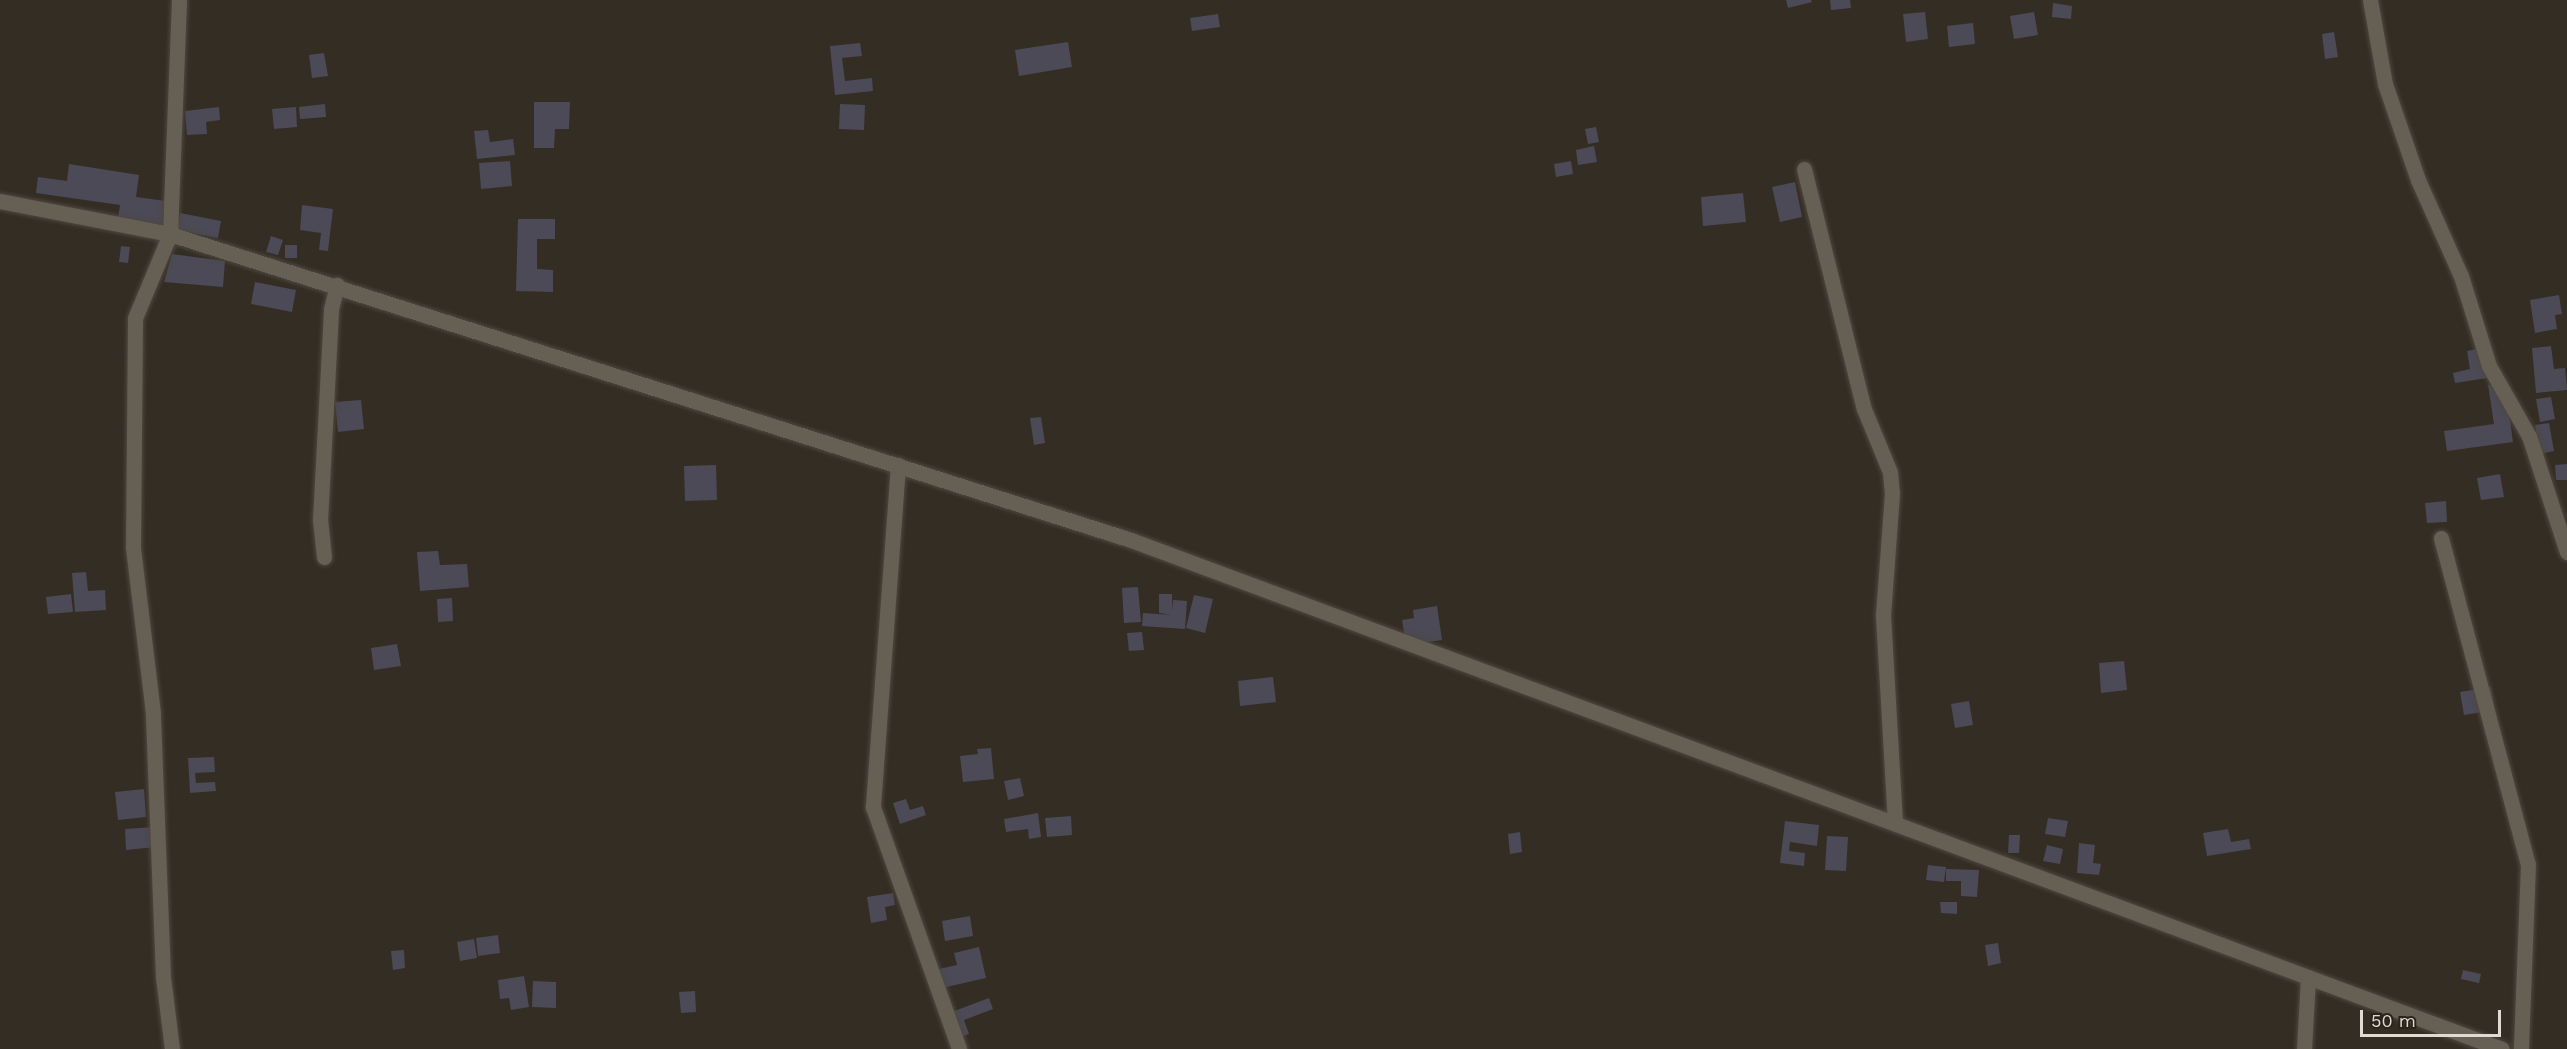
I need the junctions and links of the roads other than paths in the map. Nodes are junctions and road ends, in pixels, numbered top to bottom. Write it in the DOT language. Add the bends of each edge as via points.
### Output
graph roads {
  1 [pos="178,0"];
  2 [pos="2370,0"];
  3 [pos="1804,169"];
  4 [pos="0,201"];
  5 [pos="170,234"];
  6 [pos="337,285"];
  7 [pos="897,465"];
  8 [pos="2441,538"];
  9 [pos="2567,552"];
  10 [pos="324,557"];
  11 [pos="1895,824"];
  12 [pos="2308,977"];
  13 [pos="172,1049"];
  14 [pos="959,1049"];
  15 [pos="2304,1049"];
  16 [pos="2502,1049"];
  17 [pos="2522,1049"];
  1 -- 5 [label="street"];
  2 -- 9 [label="street" via="2385,84 2418,180 2461,276 2488,366 2529,436"];
  3 -- 11 [label="street" via="1864,409 1890,472 1892,493 1883,615"];
  4 -- 5 [label="street"];
  5 -- 6 [label="street"];
  5 -- 13 [label="street" via="135,318 133,547 153,713 163,977"];
  6 -- 7 [label="street"];
  6 -- 10 [label="street" via="331,309 320,521"];
  7 -- 11 [label="street" via="1131,540"];
  7 -- 14 [label="street" via="873,807"];
  8 -- 17 [label="street" via="2528,864"];
  11 -- 12 [label="street"];
  12 -- 15 [label="street"];
  12 -- 16 [label="street"];
}
